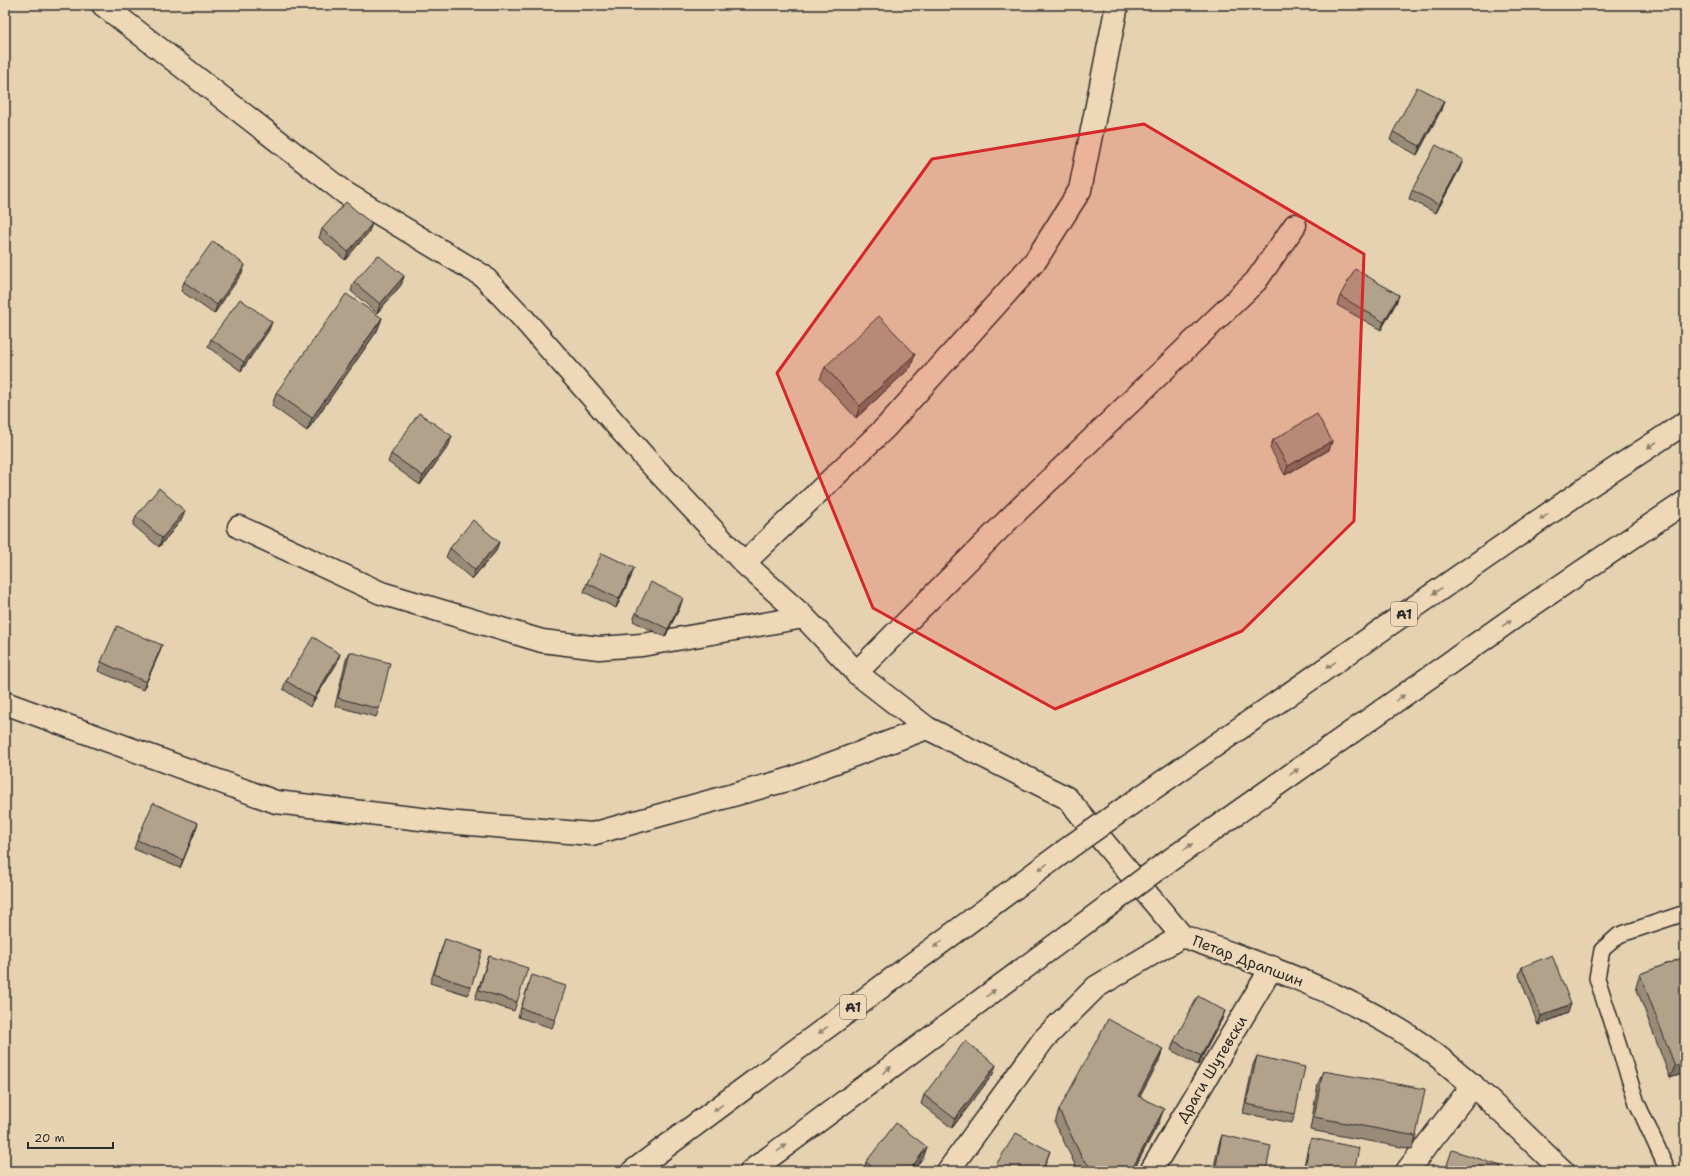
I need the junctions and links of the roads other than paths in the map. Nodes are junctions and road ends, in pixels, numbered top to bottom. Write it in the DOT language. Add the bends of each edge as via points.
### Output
graph roads {
  1 [pos="103,5"];
  2 [pos="1117,5"];
  3 [pos="1295,226"];
  4 [pos="1685,423"];
  5 [pos="1685,502"];
  6 [pos="239,527"];
  7 [pos="744,563"];
  8 [pos="804,618"];
  9 [pos="856,673"];
  10 [pos="5,702"];
  11 [pos="927,728"];
  12 [pos="1685,913"];
  13 [pos="1182,936"];
  14 [pos="1272,967"];
  15 [pos="1473,1085"];
  16 [pos="633,1171"];
  17 [pos="751,1171"];
  18 [pos="948,1171"];
  19 [pos="1152,1171"];
  20 [pos="1407,1171"];
  21 [pos="1563,1171"];
  22 [pos="1668,1171"];
  1 -- 7 [label="main road" via="345,193 482,276 521,316 647,460"];
  2 -- 7 [label="main road" via="1080,190 1036,260 886,427"];
  3 -- 9 [label="main road" via="1256,281 1010,518"];
  4 -- 16 [label="main road, A1, one-way, bridge" via="1570,499 1074,844"];
  17 -- 5 [label="main road, one-way, bridge" via="1156,870 1519,614"];
  6 -- 8 [label="main road" via="381,593 542,641 599,648 642,645"];
  7 -- 8 [label="main road"];
  8 -- 9 [label="main road"];
  9 -- 11 [label="main road"];
  10 -- 11 [label="main road" via="276,802 446,822 592,834 787,780"];
  11 -- 13 [label="main road" via="1067,798"];
  12 -- 22 [label="lane" via="1619,935 1602,950 1597,978 1637,1103"];
  13 -- 14 [label="main road, Петар Драпшин"];
  13 -- 18 [label="main road, Петар Драпшин" via="1096,987 1044,1039"];
  14 -- 15 [label="main road, Петар Драпшин" via="1356,1005 1421,1044"];
  14 -- 19 [label="main road, Драги Шутевски"];
  15 -- 20 [label="main road"];
  15 -- 21 [label="main road, Петар Драпшин"];
}
